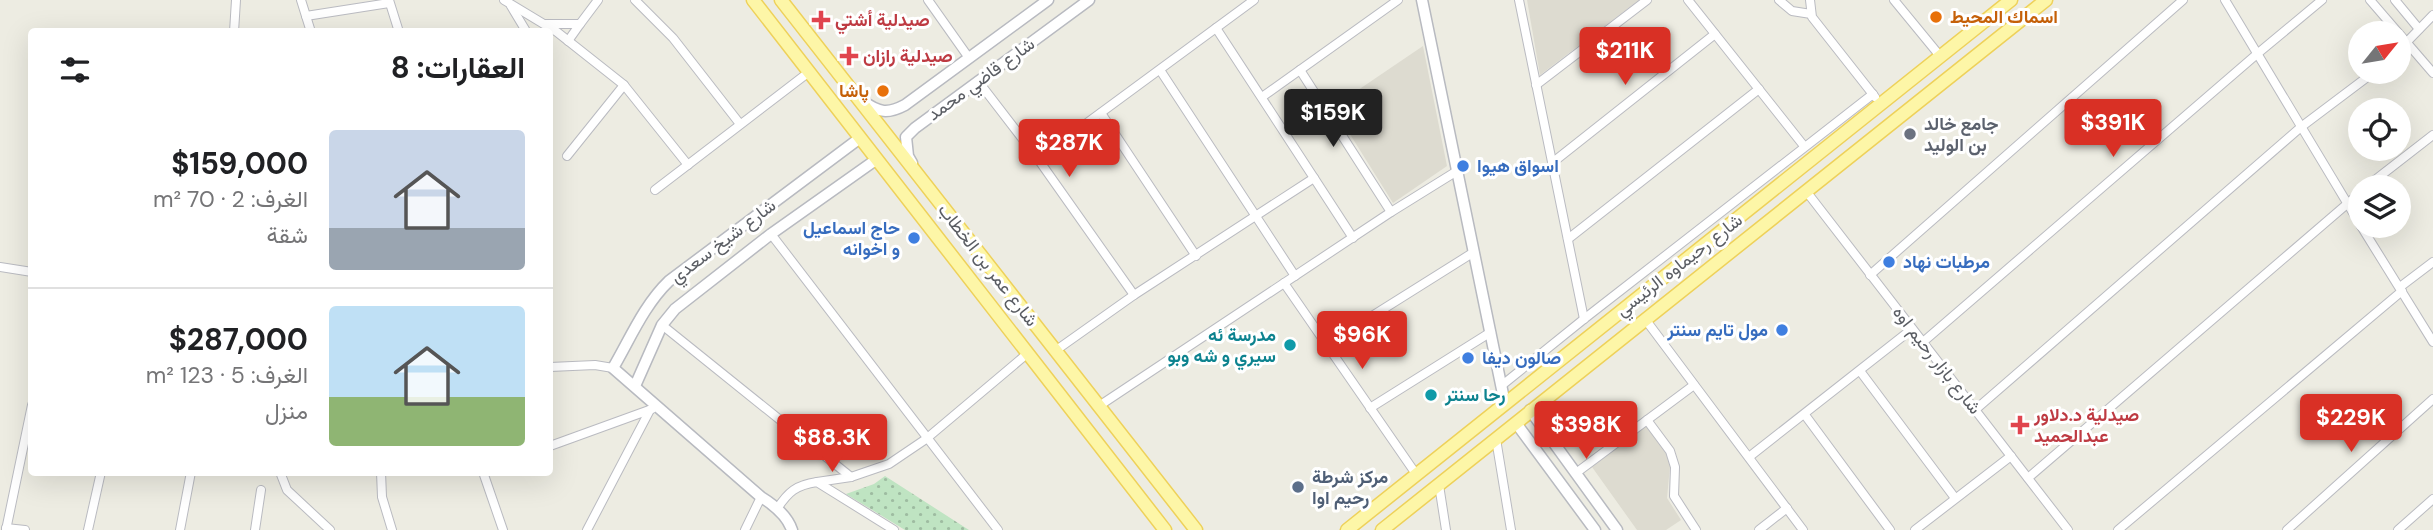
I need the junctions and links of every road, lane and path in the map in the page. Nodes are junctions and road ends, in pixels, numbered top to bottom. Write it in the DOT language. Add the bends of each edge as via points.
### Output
graph roads {
  1 [pos="236,0"];
  2 [pos="301,0"];
  3 [pos="598,0"];
  4 [pos="635,0"];
  5 [pos="753,0"];
  6 [pos="928,0"];
  7 [pos="1048,0"];
  8 [pos="1090,0"];
  9 [pos="1254,0"];
  10 [pos="1398,0"];
  11 [pos="1422,0"];
  12 [pos="1519,0"];
  13 [pos="1647,0"];
  14 [pos="1688,0"];
  15 [pos="1779,0"];
  16 [pos="1810,0"];
  17 [pos="1894,0"];
  18 [pos="2011,0"];
  19 [pos="2046,0"];
  20 [pos="2183,0"];
  21 [pos="2225,0"];
  22 [pos="2322,0"];
  23 [pos="2370,0"];
  24 [pos="2395,0"];
  25 [pos="389,1"];
  26 [pos="786,2"];
  27 [pos="507,3"];
  28 [pos="1811,15"];
  29 [pos="2433,15"];
  30 [pos="306,16"];
  31 [pos="2389,21"];
  32 [pos="542,22"];
  33 [pos="580,24"];
  34 [pos="234,28"];
  35 [pos="310,28"];
  36 [pos="398,28"];
  37 [pos="524,28"];
  38 [pos="531,28"];
  39 [pos="550,28"];
  40 [pos="1216,28"];
  41 [pos="2419,29"];
  42 [pos="553,30"];
  43 [pos="1715,34"];
  44 [pos="2412,38"];
  45 [pos="568,41"];
  46 [pos="2412,48"];
  47 [pos="2257,54"];
  48 [pos="1940,56"];
  49 [pos="969,58"];
  50 [pos="1160,70"];
  51 [pos="1300,70"];
  52 [pos="809,72"];
  53 [pos="2433,73"];
  54 [pos="978,81"];
  55 [pos="2358,84"];
  56 [pos="624,85"];
  57 [pos="1536,85"];
  58 [pos="850,88"];
  59 [pos="1759,89"];
  60 [pos="1262,97"];
  61 [pos="1877,99"];
  62 [pos="1101,113"];
  63 [pos="740,124"];
  64 [pos="2301,127"];
  65 [pos="2433,135"];
  66 [pos="860,138"];
  67 [pos="1804,146"];
  68 [pos="567,156"];
  69 [pos="877,159"];
  70 [pos="1038,159"];
  71 [pos="1552,163"];
  72 [pos="688,164"];
  73 [pos="1457,171"];
  74 [pos="918,175"];
  75 [pos="2381,175"];
  76 [pos="1314,178"];
  77 [pos="655,190"];
  78 [pos="1806,191"];
  79 [pos="2346,203"];
  80 [pos="2348,206"];
  81 [pos="1391,212"];
  82 [pos="1256,217"];
  83 [pos="771,234"];
  84 [pos="1353,238"];
  85 [pos="2369,238"];
  86 [pos="1568,239"];
  87 [pos="1474,252"];
  88 [pos="1196,256"];
  89 [pos="2433,262"];
  90 [pos="0,267"];
  91 [pos="28,271"];
  92 [pos="1870,275"];
  93 [pos="1295,276"];
  94 [pos="1000,280"];
  95 [pos="1284,283"];
  96 [pos="2401,289"];
  97 [pos="982,294"];
  98 [pos="1134,296"];
  99 [pos="1584,318"];
  100 [pos="1645,319"];
  101 [pos="662,325"];
  102 [pos="1912,329"];
  103 [pos="1491,332"];
  104 [pos="1923,342"];
  105 [pos="2433,342"];
  106 [pos="1326,345"];
  107 [pos="1055,351"];
  108 [pos="1028,353"];
  109 [pos="553,367"];
  110 [pos="613,368"];
  111 [pos="1860,371"];
  112 [pos="1694,385"];
  113 [pos="635,386"];
  114 [pos="1501,386"];
  115 [pos="2433,400"];
  116 [pos="1505,404"];
  117 [pos="1099,407"];
  118 [pos="654,408"];
  119 [pos="1370,408"];
  120 [pos="1975,410"];
  121 [pos="1530,411"];
  122 [pos="1805,415"];
  123 [pos="28,420"];
  124 [pos="1647,421"];
  125 [pos="1516,423"];
  126 [pos="1540,424"];
  127 [pos="1527,436"];
  128 [pos="926,439"];
  129 [pos="1496,439"];
  130 [pos="553,445"];
  131 [pos="2011,456"];
  132 [pos="1749,457"];
  133 [pos="1576,473"];
  134 [pos="100,476"];
  135 [pos="190,476"];
  136 [pos="281,476"];
  137 [pos="381,476"];
  138 [pos="484,476"];
  139 [pos="851,477"];
  140 [pos="2028,478"];
  141 [pos="1411,479"];
  142 [pos="817,481"];
  143 [pos="1439,485"];
  144 [pos="1161,486"];
  145 [pos="261,490"];
  146 [pos="761,497"];
  147 [pos="1955,498"];
  148 [pos="2433,499"];
  149 [pos="1143,501"];
  150 [pos="1419,501"];
  151 [pos="1381,503"];
  152 [pos="1787,508"];
  153 [pos="778,509"];
  154 [pos="4,511"];
  155 [pos="1395,520"];
  156 [pos="6,529"];
  157 [pos="25,530"];
  158 [pos="88,530"];
  159 [pos="180,530"];
  160 [pos="255,530"];
  161 [pos="330,530"];
  162 [pos="392,530"];
  163 [pos="503,530"];
  164 [pos="587,530"];
  165 [pos="745,530"];
  166 [pos="792,530"];
  167 [pos="894,530"];
  168 [pos="998,530"];
  169 [pos="1165,530"];
  170 [pos="1196,530"];
  171 [pos="1347,530"];
  172 [pos="1382,530"];
  173 [pos="1446,530"];
  174 [pos="1511,530"];
  175 [pos="1595,530"];
  176 [pos="1617,530"];
  177 [pos="1696,530"];
  178 [pos="1759,530"];
  179 [pos="1804,530"];
  180 [pos="1890,530"];
  181 [pos="1915,530"];
  182 [pos="2068,530"];
  183 [pos="2118,530"];
  184 [pos="2287,530"];
  185 [pos="2398,530"];
  1 -- 34 [label="street"];
  2 -- 30 [label="street"];
  3 -- 33 [label="street"];
  4 -- 63 [label="street" via="673,38"];
  5 -- 52 [label="main road, شارع عمر بن الخطاب"];
  6 -- 49 [label="street"];
  7 -- 49 [label="street, شارع قاضي محمد"];
  8 -- 54 [label="street, شارع قاضي محمد"];
  9 -- 40 [label="street"];
  10 -- 51 [label="street"];
  11 -- 73 [label="street"];
  12 -- 57 [label="street"];
  13 -- 57 [label="street"];
  14 -- 43 [label="street"];
  15 -- 28 [label="street" via="1792,11"];
  16 -- 28 [label="street"];
  17 -- 48 [label="street"];
  18 -- 48 [label="main road, شارع رحيماوه الرئيسي"];
  19 -- 78 [label="main road, شارع رحيماوه الرئيسي"];
  20 -- 92 [label="street"];
  21 -- 47 [label="street"];
  22 -- 47 [label="street"];
  23 -- 31 [label="street"];
  24 -- 41 [label="street"];
  25 -- 30 [label="street"];
  25 -- 36 [label="street"];
  26 -- 58 [label="main road, شارع عمر بن الخطاب"];
  27 -- 32 [label="street"];
  27 -- 37 [label="street"];
  28 -- 61 [label="street"];
  29 -- 41 [label="street"];
  30 -- 35 [label="street"];
  32 -- 33 [label="street"];
  32 -- 38 [label="street"];
  32 -- 39 [label="street"];
  33 -- 45 [label="street"];
  40 -- 50 [label="street"];
  40 -- 60 [label="street"];
  41 -- 44 [label="street"];
  42 -- 45 [label="street"];
  43 -- 59 [label="street"];
  43 -- 71 [label="street"];
  45 -- 56 [label="street"];
  46 -- 53 [label="street"];
  47 -- 64 [label="street"];
  47 -- 104 [label="street"];
  48 -- 61 [label="main road, شارع رحيماوه الرئيسي"];
  49 -- 58 [label="street, شارع قاضي محمد" via="892,112 873,109"];
  50 -- 62 [label="street"];
  50 -- 82 [label="street"];
  51 -- 60 [label="street"];
  51 -- 81 [label="street"];
  52 -- 63 [label="street"];
  52 -- 66 [label="main road, شارع عمر بن الخطاب"];
  54 -- 70 [label="street"];
  54 -- 74 [label="street, شارع قاضي محمد" via="906,137 908,156"];
  55 -- 64 [label="street"];
  56 -- 68 [label="street"];
  56 -- 72 [label="street"];
  57 -- 71 [label="street"];
  58 -- 74 [label="main road, شارع عمر بن الخطاب"];
  59 -- 67 [label="street"];
  59 -- 86 [label="street"];
  60 -- 76 [label="street"];
  61 -- 67 [label="street"];
  61 -- 116 [label="main road, شارع رحيماوه الرئيسي"];
  62 -- 70 [label="street"];
  62 -- 88 [label="street"];
  63 -- 72 [label="street"];
  64 -- 79 [label="street"];
  64 -- 120 [label="street"];
  65 -- 75 [label="street"];
  66 -- 69 [label="main road, شارع عمر بن الخطاب"];
  66 -- 110 [label="street, شارع شيخ سعدي" via="668,281 645,310"];
  67 -- 99 [label="street"];
  69 -- 83 [label="street, شارع شيخ سعدي"];
  69 -- 97 [label="main road, شارع عمر بن الخطاب"];
  70 -- 98 [label="street"];
  71 -- 86 [label="street"];
  72 -- 77 [label="street"];
  73 -- 81 [label="street"];
  73 -- 87 [label="street"];
  74 -- 94 [label="main road, شارع عمر بن الخطاب"];
  76 -- 82 [label="street"];
  76 -- 84 [label="street"];
  78 -- 92 [label="street, شارع بازار رحيم اوه"];
  78 -- 100 [label="main road, شارع رحيماوه الرئيسي"];
  79 -- 80 [label="street"];
  79 -- 140 [label="street"];
  81 -- 84 [label="street"];
  82 -- 88 [label="street"];
  82 -- 93 [label="street"];
  83 -- 101 [label="street, شارع شيخ سعدي" via="675,309"];
  83 -- 128 [label="street"];
  84 -- 93 [label="street"];
  85 -- 96 [label="street"];
  86 -- 99 [label="street"];
  87 -- 103 [label="street"];
  87 -- 106 [label="street"];
  88 -- 98 [label="street"];
  89 -- 96 [label="street"];
  90 -- 91 [label="street"];
  92 -- 102 [label="street, شارع بازار رحيم اوه"];
  93 -- 95 [label="street"];
  94 -- 97 [label="main road"];
  94 -- 107 [label="main road, شارع عمر بن الخطاب"];
  95 -- 106 [label="street"];
  95 -- 117 [label="street"];
  96 -- 105 [label="street"];
  96 -- 183 [label="street"];
  97 -- 108 [label="main road, شارع عمر بن الخطاب"];
  98 -- 107 [label="street"];
  99 -- 114 [label="street"];
  100 -- 112 [label="street"];
  100 -- 121 [label="main road, شارع رحيماوه الرئيسي"];
  101 -- 113 [label="street, شارع شيخ سعدي"];
  101 -- 139 [label="street"];
  102 -- 104 [label="street, شارع بازار رحيم اوه"];
  102 -- 111 [label="street"];
  103 -- 114 [label="street"];
  103 -- 119 [label="street"];
  104 -- 120 [label="street, شارع بازار رحيم اوه"];
  106 -- 119 [label="street"];
  107 -- 117 [label="main road, شارع عمر بن الخطاب"];
  108 -- 128 [label="street"];
  108 -- 149 [label="main road, شارع عمر بن الخطاب"];
  109 -- 110 [label="street"];
  110 -- 113 [label="street"];
  111 -- 122 [label="street"];
  111 -- 147 [label="street"];
  112 -- 124 [label="street"];
  112 -- 132 [label="street"];
  113 -- 118 [label="street"];
  114 -- 116 [label="street"];
  115 -- 184 [label="street"];
  116 -- 141 [label="main road, شارع رحيماوه الرئيسي"];
  117 -- 144 [label="main road, شارع عمر بن الخطاب"];
  118 -- 130 [label="street"];
  118 -- 146 [label="street"];
  118 -- 164 [label="street"];
  119 -- 141 [label="street"];
  120 -- 131 [label="street, شارع بازار رحيم اوه"];
  121 -- 125 [label="main road, شارع رحيماوه الرئيسي"];
  121 -- 126 [label="street"];
  122 -- 132 [label="street"];
  122 -- 180 [label="street"];
  123 -- 154 [label="street"];
  124 -- 133 [label="street"];
  124 -- 177 [label="street" via="1670,451 1675,467 1674,496"];
  125 -- 127 [label="street"];
  125 -- 129 [label="main road, شارع رحيماوه الرئيسي"];
  126 -- 127 [label="street"];
  126 -- 133 [label="street"];
  127 -- 175 [label="street"];
  128 -- 139 [label="street" via="889,464"];
  128 -- 168 [label="street"];
  129 -- 143 [label="main road, شارع رحيماوه الرئيسي"];
  129 -- 174 [label="street"];
  131 -- 140 [label="street, شارع بازار رحيم اوه"];
  131 -- 147 [label="street"];
  132 -- 152 [label="street"];
  133 -- 176 [label="street"];
  134 -- 158 [label="street"];
  135 -- 159 [label="street"];
  136 -- 161 [label="street" via="287,491"];
  137 -- 162 [label="street"];
  138 -- 163 [label="street"];
  139 -- 142 [label="street"];
  140 -- 182 [label="street, شارع بازار رحيم اوه"];
  141 -- 150 [label="main road" via="1401,491 1403,497"];
  141 -- 151 [label="main road, شارع رحيماوه الرئيسي"];
  142 -- 153 [label="street" via="787,493"];
  142 -- 167 [label="street"];
  143 -- 150 [label="main road, شارع رحيماوه الرئيسي"];
  143 -- 173 [label="street"];
  144 -- 149 [label="main road"];
  144 -- 170 [label="main road, شارع عمر بن الخطاب"];
  145 -- 160 [label="street"];
  146 -- 153 [label="street"];
  146 -- 165 [label="street"];
  147 -- 181 [label="street"];
  148 -- 185 [label="street"];
  149 -- 169 [label="main road, شارع عمر بن الخطاب"];
  150 -- 155 [label="main road, شارع رحيماوه الرئيسي"];
  151 -- 155 [label="main road" via="1394,502"];
  151 -- 171 [label="main road, شارع رحيماوه الرئيسي"];
  152 -- 178 [label="street"];
  152 -- 179 [label="street"];
  153 -- 166 [label="street"];
  154 -- 156 [label="street"];
  155 -- 172 [label="main road, شارع رحيماوه الرئيسي"];
  156 -- 157 [label="street"];
}
